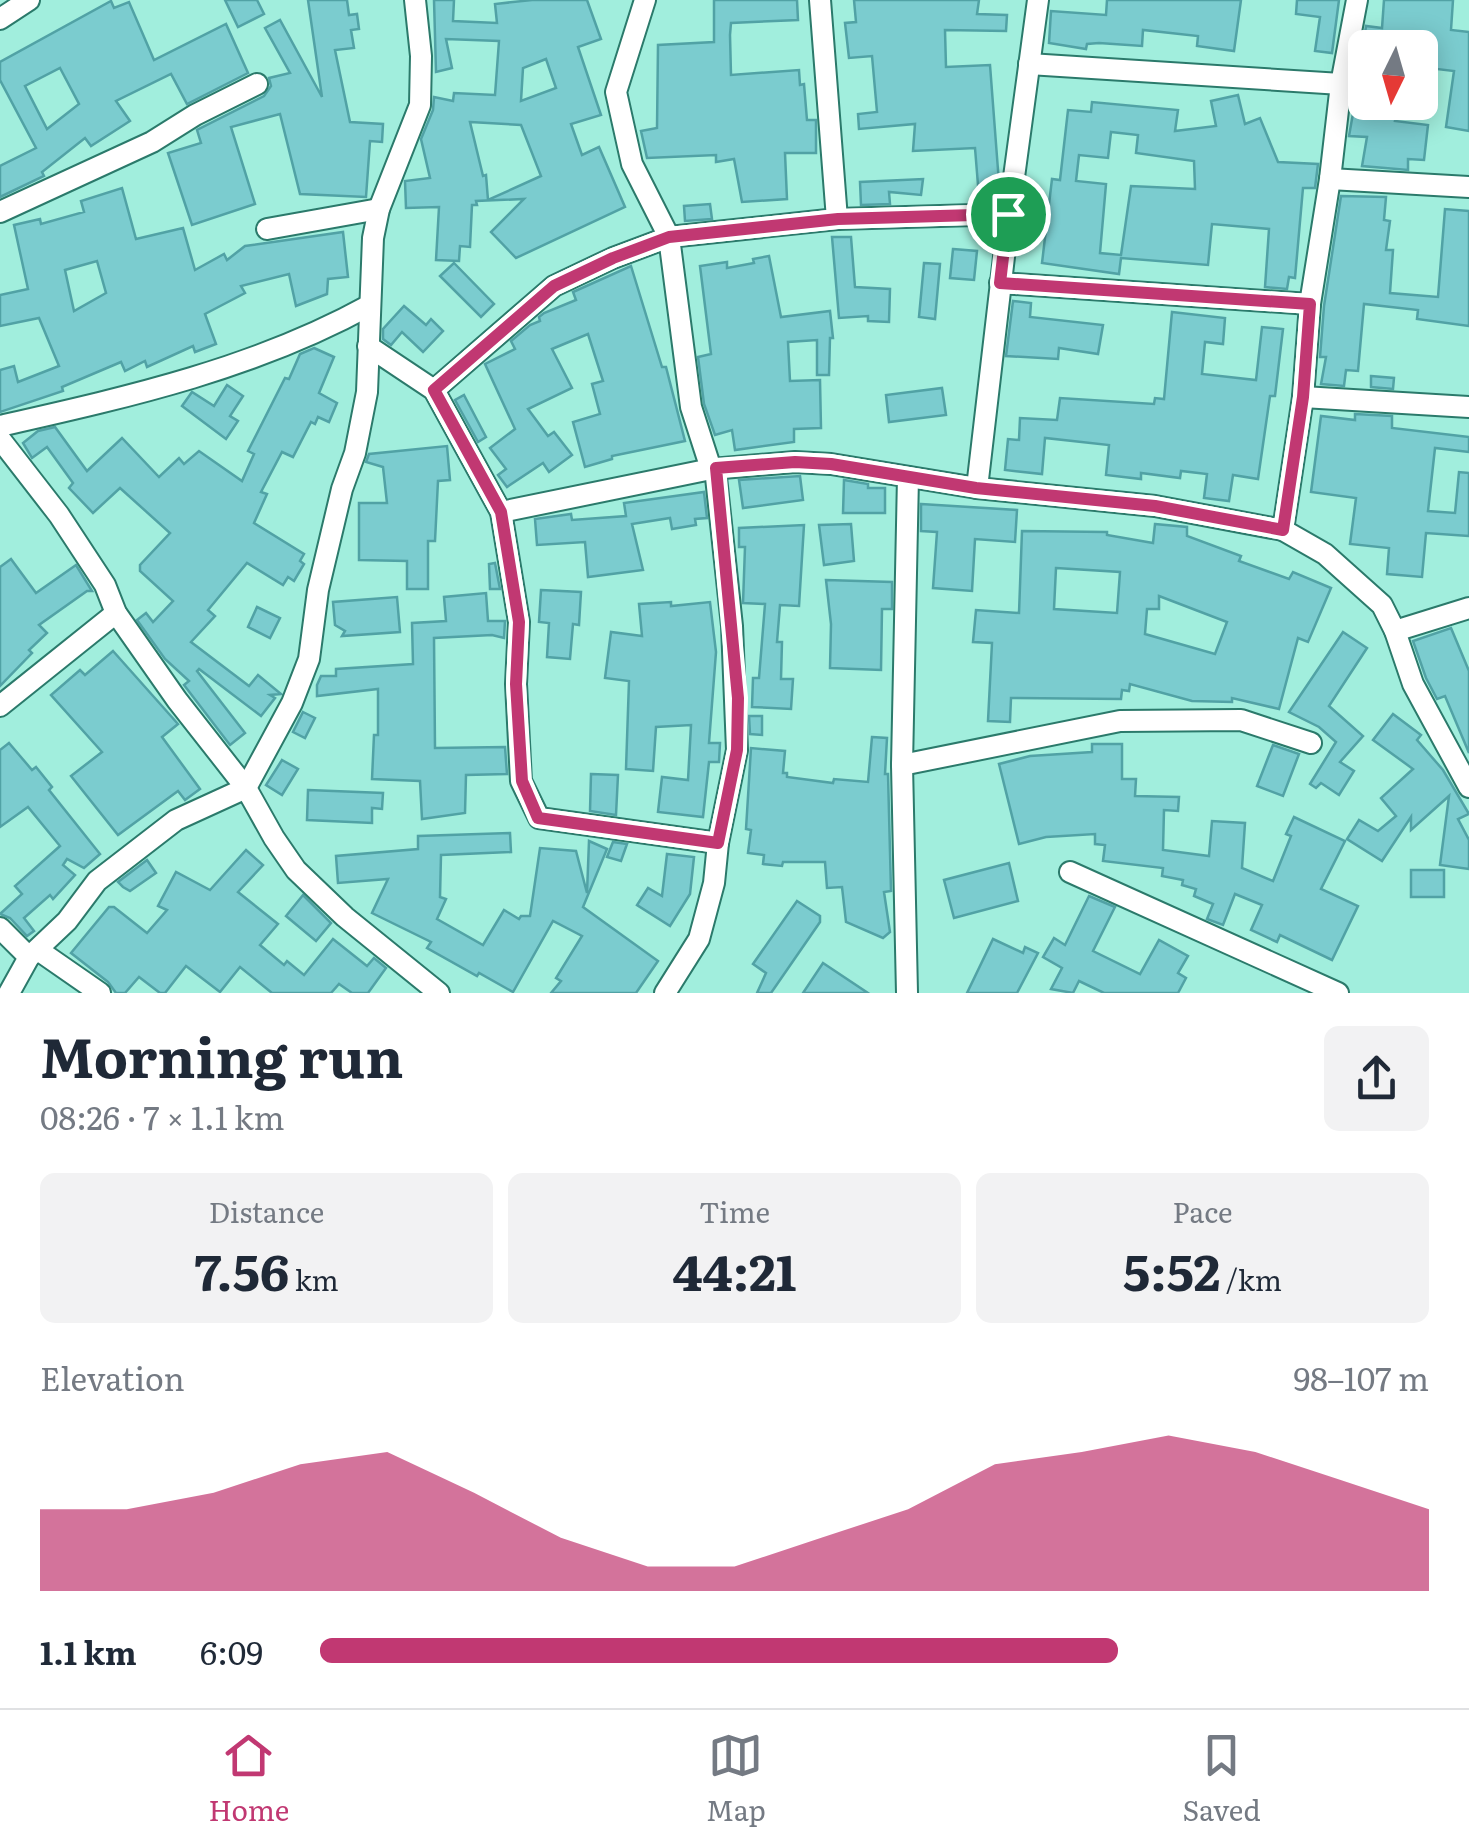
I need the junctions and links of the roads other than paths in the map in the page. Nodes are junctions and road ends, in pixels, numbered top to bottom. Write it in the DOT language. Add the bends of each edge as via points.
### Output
graph roads {
  1 [pos="28,0"];
  2 [pos="414,0"];
  3 [pos="645,0"];
  4 [pos="820,0"];
  5 [pos="1038,0"];
  6 [pos="1356,0"];
  7 [pos="0,19"];
  8 [pos="1029,64"];
  9 [pos="257,84"];
  10 [pos="1341,84"];
  11 [pos="1330,179"];
  12 [pos="1469,187"];
  13 [pos="379,209"];
  14 [pos="0,212"];
  15 [pos="1008,214"];
  16 [pos="838,219"];
  17 [pos="267,229"];
  18 [pos="669,237"];
  19 [pos="1000,283"];
  20 [pos="1310,304"];
  21 [pos="370,305"];
  22 [pos="368,346"];
  23 [pos="434,390"];
  24 [pos="1303,397"];
  25 [pos="1469,407"];
  26 [pos="0,426"];
  27 [pos="0,439"];
  28 [pos="713,469"];
  29 [pos="908,478"];
  30 [pos="976,488"];
  31 [pos="501,512"];
  32 [pos="1283,530"];
  33 [pos="1469,608"];
  34 [pos="116,613"];
  35 [pos="1396,630"];
  36 [pos="0,706"];
  37 [pos="1311,743"];
  38 [pos="902,764"];
  39 [pos="1469,787"];
  40 [pos="246,788"];
  41 [pos="718,843"];
  42 [pos="1070,872"];
  43 [pos="0,928"];
  44 [pos="34,954"];
  45 [pos="9,993"];
  46 [pos="100,993"];
  47 [pos="439,993"];
  48 [pos="665,993"];
  49 [pos="907,993"];
  50 [pos="1338,993"];
  1 -- 7 [label="street"];
  2 -- 13 [label="street" via="420,106"];
  3 -- 18 [label="street" via="616,92 632,164"];
  4 -- 16 [label="street"];
  5 -- 8 [label="street"];
  6 -- 10 [label="street"];
  8 -- 10 [label="street"];
  8 -- 15 [label="street"];
  9 -- 14 [label="street" via="152,142"];
  10 -- 11 [label="street"];
  11 -- 12 [label="street"];
  11 -- 20 [label="street"];
  13 -- 17 [label="street"];
  13 -- 21 [label="street"];
  15 -- 16 [label="street"];
  15 -- 19 [label="street"];
  16 -- 18 [label="street"];
  18 -- 23 [label="street" via="554,286"];
  18 -- 28 [label="street" via="690,406"];
  19 -- 20 [label="street"];
  19 -- 30 [label="street"];
  20 -- 24 [label="street"];
  21 -- 22 [label="street"];
  21 -- 26 [label="street" via="242,364"];
  22 -- 23 [label="street"];
  22 -- 40 [label="street" via="367,392 318,590 310,658"];
  23 -- 31 [label="street"];
  24 -- 25 [label="street"];
  24 -- 32 [label="street"];
  27 -- 34 [label="street" via="59,515"];
  28 -- 29 [label="street" via="795,462"];
  28 -- 31 [label="street"];
  28 -- 41 [label="street" via="738,698 737,750"];
  29 -- 30 [label="street"];
  29 -- 38 [label="street"];
  30 -- 32 [label="street" via="1155,506"];
  31 -- 41 [label="street" via="519,622 522,781 538,818"];
  32 -- 35 [label="street" via="1325,554 1382,604"];
  33 -- 35 [label="street"];
  34 -- 36 [label="street"];
  34 -- 40 [label="street"];
  35 -- 39 [label="street" via="1413,684"];
  37 -- 38 [label="street" via="1241,720 1120,721"];
  38 -- 49 [label="street"];
  40 -- 44 [label="street" via="176,820 97,881"];
  40 -- 47 [label="street" via="296,870"];
  41 -- 48 [label="street" via="698,940"];
  42 -- 50 [label="street"];
  43 -- 44 [label="street"];
  44 -- 45 [label="street"];
  44 -- 46 [label="street"];
}
